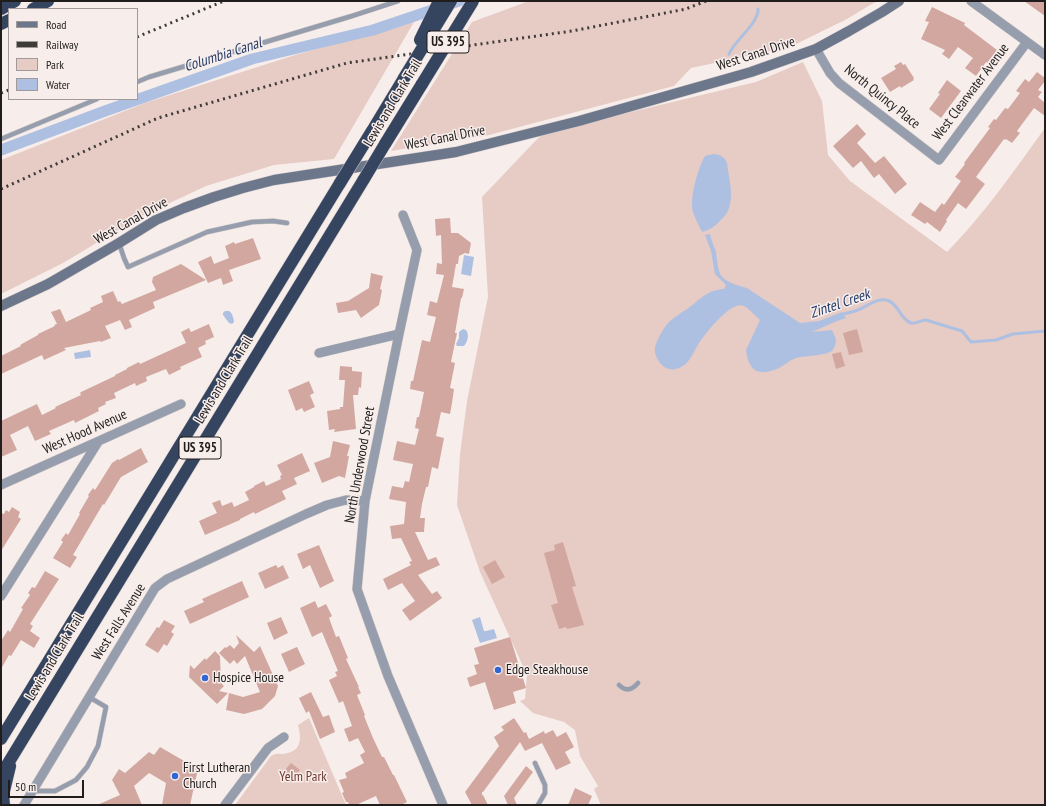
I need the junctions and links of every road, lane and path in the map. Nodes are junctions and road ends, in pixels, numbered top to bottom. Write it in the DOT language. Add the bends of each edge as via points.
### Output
graph roads {
  1 [pos="15,1"];
  2 [pos="41,1"];
  3 [pos="48,1"];
  4 [pos="398,1"];
  5 [pos="439,1"];
  6 [pos="451,1"];
  7 [pos="473,1"];
  8 [pos="899,1"];
  9 [pos="971,1"];
  10 [pos="1,8"];
  11 [pos="29,8"];
  12 [pos="35,8"];
  13 [pos="1027,42"];
  14 [pos="816,49"];
  15 [pos="1045,55"];
  16 [pos="404,78"];
  17 [pos="138,82"];
  18 [pos="95,100"];
  19 [pos="1,139"];
  20 [pos="939,160"];
  21 [pos="403,215"];
  22 [pos="287,222"];
  23 [pos="119,243"];
  24 [pos="1,306"];
  25 [pos="398,334"];
  26 [pos="318,353"];
  27 [pos="180,404"];
  28 [pos="98,442"];
  29 [pos="1,485"];
  30 [pos="365,501"];
  31 [pos="1,596"];
  32 [pos="638,683"];
  33 [pos="619,685"];
  34 [pos="89,697"];
  35 [pos="284,737"];
  36 [pos="1,739"];
  37 [pos="12,757"];
  38 [pos="535,763"];
  39 [pos="1,775"];
  40 [pos="32,791"];
  41 [pos="4,805"];
  42 [pos="24,805"];
  43 [pos="225,805"];
  44 [pos="443,805"];
  45 [pos="538,805"];
  1 -- 10 [label="highway"];
  2 -- 11 [label="highway"];
  3 -- 12 [label="highway"];
  4 -- 17 [label="lane"];
  5 -- 16 [label="highway, bridge"];
  6 -- 16 [label="highway, Lewis and Clark Trail / US 395, bridge"];
  7 -- 37 [label="highway, Lewis and Clark Trail / US 395, bridge"];
  8 -- 14 [label="street, West Canal Drive"];
  9 -- 13 [label="street"];
  13 -- 15 [label="street"];
  13 -- 20 [label="street, West Clearwater Avenue"];
  14 -- 20 [label="street, North Quincy Place" via="839,83"];
  14 -- 23 [label="street, West Canal Drive" via="744,74 579,121 456,152 274,180 243,188 156,220"];
  16 -- 36 [label="highway, Lewis and Clark Trail / US 395, bridge"];
  18 -- 19 [label="lane"];
  21 -- 25 [label="street, North Underwood Street" via="417,250"];
  22 -- 23 [label="lane" via="252,222 207,232 128,267"];
  23 -- 24 [label="street, West Canal Drive" via="48,284"];
  25 -- 26 [label="street"];
  25 -- 30 [label="street, North Underwood Street"];
  27 -- 28 [label="street, West Hood Avenue"];
  28 -- 29 [label="street, West Hood Avenue"];
  28 -- 31 [label="street"];
  30 -- 34 [label="street, West Falls Avenue" via="346,500 327,505 167,579 155,588"];
  30 -- 44 [label="street, North Underwood Street" via="357,589 388,676"];
  32 -- 33 [label="lane" via="627,690"];
  34 -- 40 [label="street, West Falls Avenue"];
  34 -- 40 [label="lane" via="106,707 98,746 87,767 76,780 55,791"];
  35 -- 43 [label="street" via="268,748"];
  37 -- 39 [label="highway, Lewis and Clark Trail / US 395"];
  37 -- 41 [label="highway" via="3,795"];
  38 -- 45 [label="lane" via="545,785 545,793"];
  40 -- 42 [label="street, West Falls Avenue"];
}
